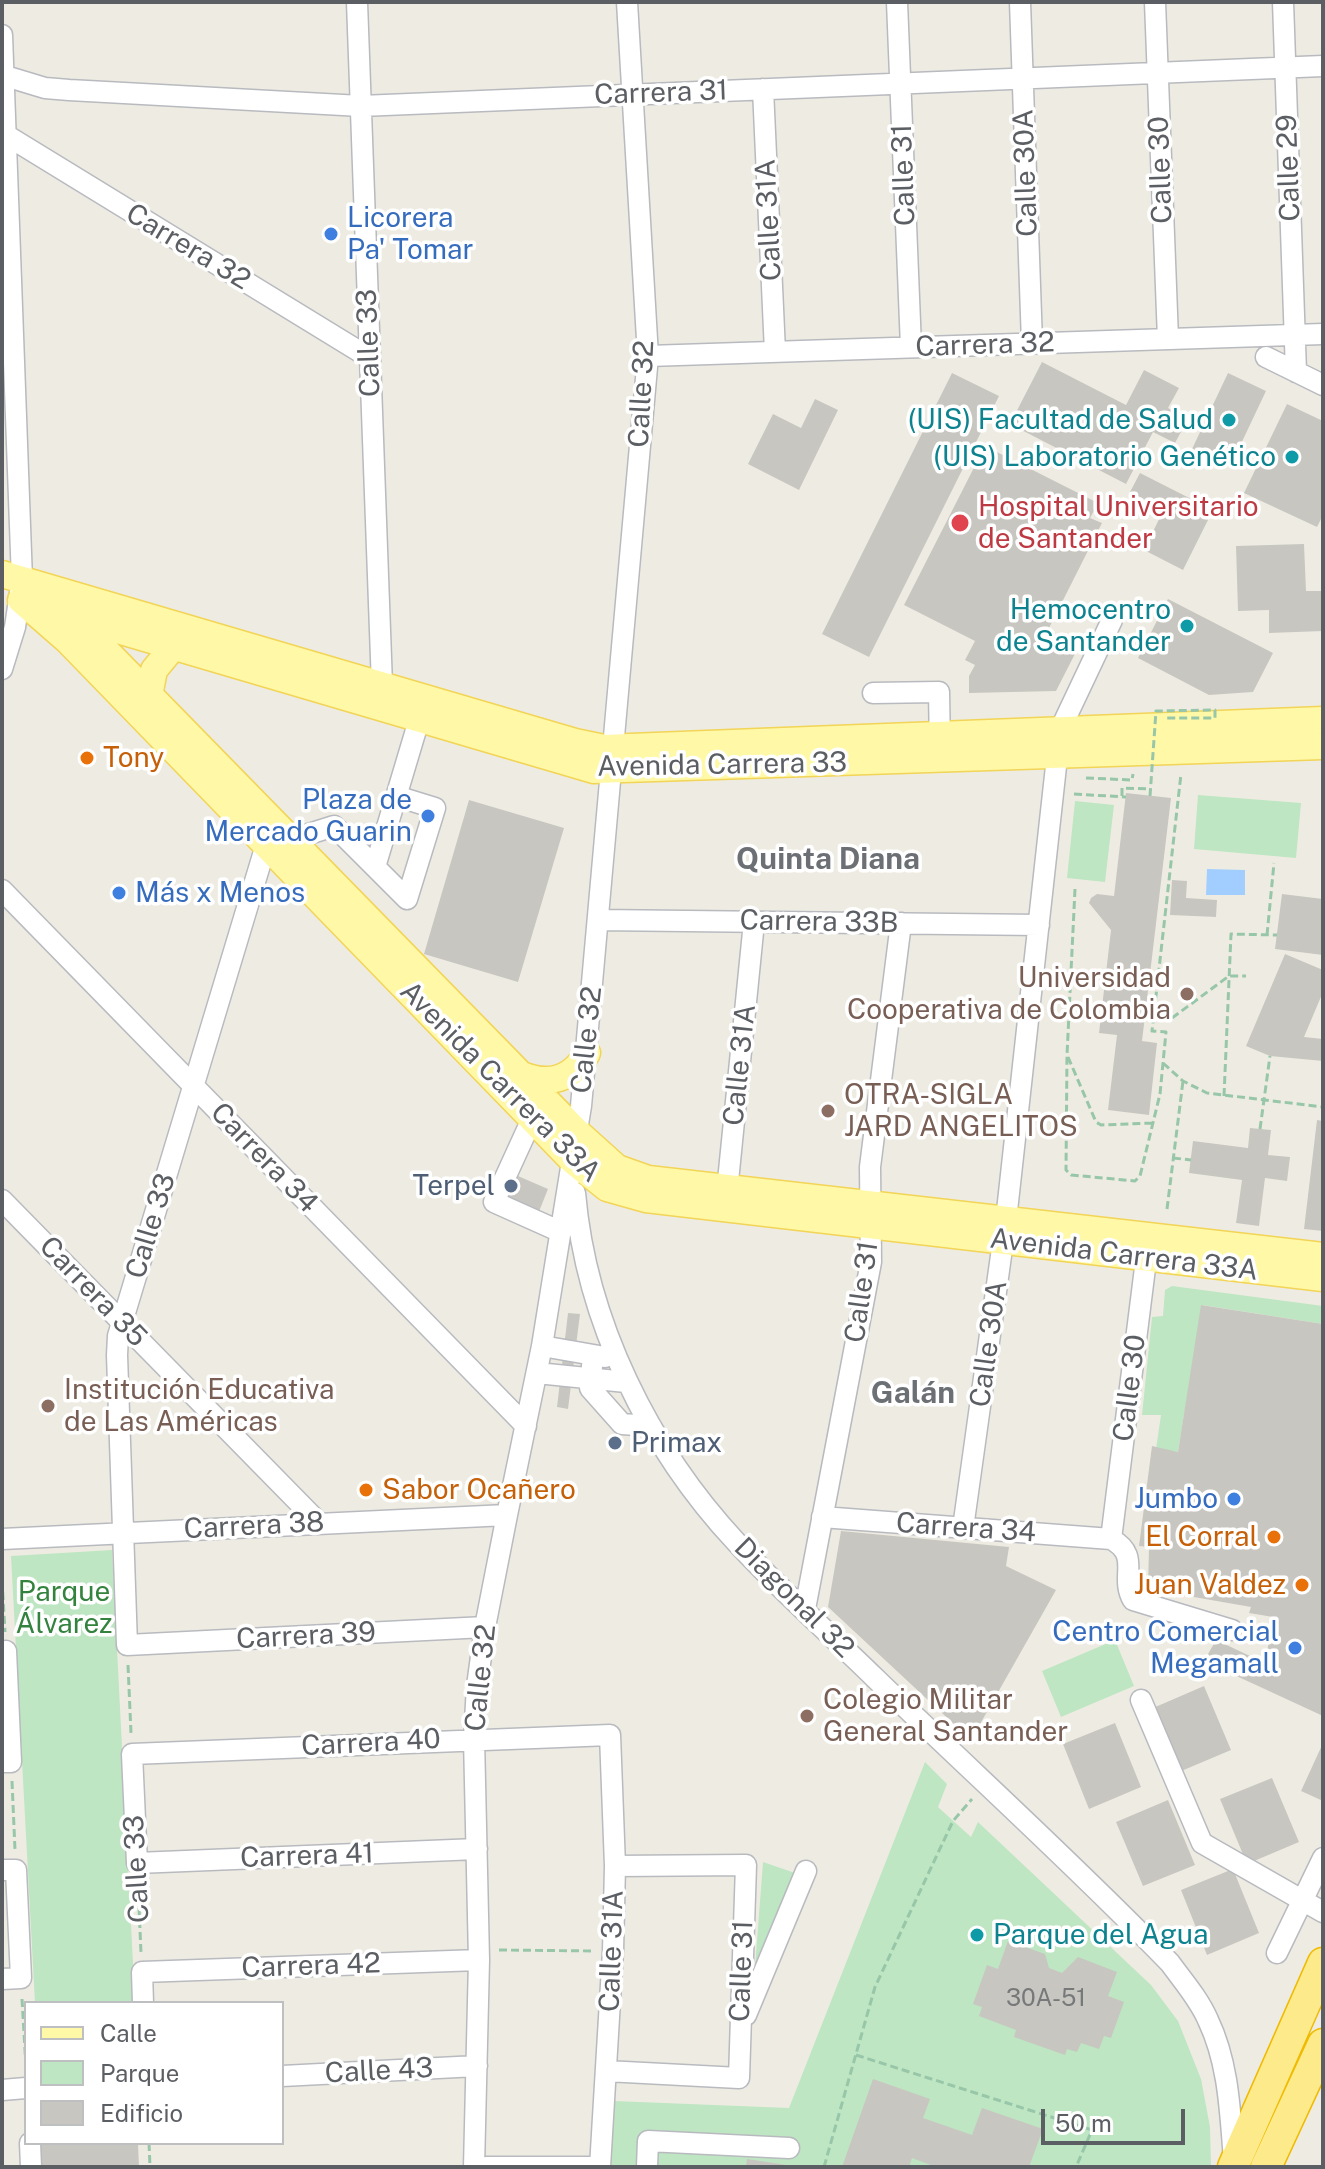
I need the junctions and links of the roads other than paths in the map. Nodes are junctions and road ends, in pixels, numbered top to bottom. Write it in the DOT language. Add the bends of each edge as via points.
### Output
graph roads {
  1 [pos="357,2"];
  2 [pos="627,2"];
  3 [pos="897,2"];
  4 [pos="1020,2"];
  5 [pos="1155,2"];
  6 [pos="1283,2"];
  7 [pos="2,35"];
  8 [pos="1323,66"];
  9 [pos="1285,68"];
  10 [pos="1157,73"];
  11 [pos="1023,78"];
  12 [pos="901,83"];
  13 [pos="3,86"];
  14 [pos="763,89"];
  15 [pos="633,94"];
  16 [pos="361,106"];
  17 [pos="6,135"];
  18 [pos="5,207"];
  19 [pos="1323,334"];
  20 [pos="1295,335"];
  21 [pos="1168,339"];
  22 [pos="1032,343"];
  23 [pos="911,347"];
  24 [pos="775,352"];
  25 [pos="648,356"];
  26 [pos="1266,357"];
  27 [pos="370,358"];
  28 [pos="1296,372"];
  29 [pos="1323,385"];
  30 [pos="12,587"];
  31 [pos="74,618"];
  32 [pos="1112,620"];
  33 [pos="173,647"];
  34 [pos="2,669"];
  35 [pos="382,685"];
  36 [pos="873,693"];
  37 [pos="149,696"];
  38 [pos="419,720"];
  39 [pos="1323,720"];
  40 [pos="1059,743"];
  41 [pos="1323,746"];
  42 [pos="940,747"];
  43 [pos="612,759"];
  44 [pos="396,796"];
  45 [pos="278,843"];
  46 [pos="375,867"];
  47 [pos="2,890"];
  48 [pos="598,920"];
  49 [pos="754,922"];
  50 [pos="901,923"];
  51 [pos="1039,925"];
  52 [pos="587,1053"];
  53 [pos="522,1075"];
  54 [pos="193,1086"];
  55 [pos="532,1119"];
  56 [pos="577,1132"];
  57 [pos="573,1161"];
  58 [pos="726,1198"];
  59 [pos="2,1200"];
  60 [pos="870,1215"];
  61 [pos="1005,1231"];
  62 [pos="561,1232"];
  63 [pos="1148,1247"];
  64 [pos="1311,1266"];
  65 [pos="122,1322"];
  66 [pos="542,1346"];
  67 [pos="593,1355"];
  68 [pos="617,1359"];
  69 [pos="537,1373"];
  70 [pos="591,1378"];
  71 [pos="626,1382"];
  72 [pos="526,1426"];
  73 [pos="651,1426"];
  74 [pos="507,1515"];
  75 [pos="822,1517"];
  76 [pos="318,1522"];
  77 [pos="963,1528"];
  78 [pos="122,1532"];
  79 [pos="2,1539"];
  80 [pos="1111,1539"];
  81 [pos="805,1609"];
  82 [pos="485,1627"];
  83 [pos="1232,1630"];
  84 [pos="127,1645"];
  85 [pos="4,1652"];
  86 [pos="1141,1700"];
  87 [pos="610,1735"];
  88 [pos="474,1738"];
  89 [pos="132,1754"];
  90 [pos="6,1762"];
  91 [pos="477,1849"];
  92 [pos="1323,1858"];
  93 [pos="137,1863"];
  94 [pos="615,1866"];
  95 [pos="9,1870"];
  96 [pos="806,1871"];
  97 [pos="1313,1906"];
  98 [pos="1277,1953"];
  99 [pos="479,1955"];
  100 [pos="1323,1963"];
  101 [pos="12,1979"];
  102 [pos="143,2001"];
  103 [pos="740,2027"];
  104 [pos="1323,2044"];
  105 [pos="477,2066"];
  106 [pos="606,2071"];
  107 [pos="284,2076"];
  108 [pos="24,2088"];
  109 [pos="2,2090"];
  110 [pos="30,2145"];
  111 [pos="789,2148"];
  112 [pos="1234,2166"];
  113 [pos="31,2167"];
  114 [pos="474,2167"];
  115 [pos="486,2167"];
  116 [pos="593,2167"];
  117 [pos="600,2167"];
  118 [pos="647,2167"];
  119 [pos="1266,2167"];
  1 -- 16 [label="street, Calle 33"];
  2 -- 15 [label="street, Calle 32"];
  3 -- 12 [label="street, Calle 31"];
  4 -- 11 [label="street, Calle 30A"];
  5 -- 10 [label="street, Calle 30"];
  6 -- 9 [label="street, Calle 29"];
  7 -- 13 [label="street"];
  8 -- 9 [label="street, Carrera 31"];
  9 -- 10 [label="street, Carrera 31"];
  9 -- 20 [label="street, Calle 29"];
  10 -- 11 [label="street, Carrera 31"];
  10 -- 21 [label="street, Calle 30"];
  11 -- 12 [label="street, Carrera 31"];
  11 -- 22 [label="street, Calle 30A"];
  12 -- 14 [label="street, Carrera 31"];
  12 -- 23 [label="street, Calle 31"];
  13 -- 16 [label="street, Carrera 31"];
  13 -- 17 [label="street"];
  14 -- 15 [label="street, Carrera 31"];
  14 -- 24 [label="street, Calle 31A"];
  15 -- 16 [label="street, Carrera 31"];
  15 -- 25 [label="street, Calle 32"];
  16 -- 27 [label="street, Calle 33"];
  17 -- 18 [label="street"];
  17 -- 27 [label="street, Carrera 32"];
  18 -- 30 [label="street"];
  19 -- 20 [label="street, Carrera 32"];
  20 -- 21 [label="street, Carrera 32"];
  20 -- 28 [label="street, Calle 29"];
  21 -- 22 [label="street, Carrera 32"];
  22 -- 23 [label="street, Carrera 32"];
  23 -- 24 [label="street, Carrera 32"];
  24 -- 25 [label="street, Carrera 32"];
  25 -- 43 [label="street, Calle 32"];
  26 -- 28 [label="street"];
  27 -- 35 [label="street, Calle 33"];
  28 -- 29 [label="street"];
  30 -- 31 [label="main road, Avenida Carrera 33A"];
  30 -- 34 [label="street"];
  30 -- 35 [label="main road, Avenida Carrera 33"];
  30 -- 45 [label="main road, Avenida Carrera 33A"];
  31 -- 33 [label="main road, Avenida Carrera 33"];
  31 -- 37 [label="main road, Avenida Carrera 33A"];
  32 -- 40 [label="street, Calle 30A"];
  33 -- 37 [label="main road" via="154,670"];
  33 -- 38 [label="main road, Avenida Carrera 33"];
  35 -- 43 [label="main road, Avenida Carrera 33" via="575,742"];
  36 -- 42 [label="street" via="939,692"];
  37 -- 45 [label="main road, Avenida Carrera 33A"];
  38 -- 43 [label="main road, Avenida Carrera 33" via="575,766"];
  38 -- 44 [label="street"];
  39 -- 40 [label="main road, Avenida Carrera 33"];
  40 -- 41 [label="main road, Avenida Carrera 33" via="1184,751"];
  40 -- 42 [label="main road, Avenida Carrera 33"];
  40 -- 51 [label="street, Calle 30A"];
  42 -- 43 [label="main road, Avenida Carrera 33"];
  43 -- 48 [label="street, Calle 32"];
  44 -- 46 [label="street"];
  44 -- 46 [label="street" via="435,808 407,899"];
  45 -- 46 [label="street" via="334,826"];
  45 -- 53 [label="main road, Avenida Carrera 33A"];
  45 -- 54 [label="street, Calle 33"];
  45 -- 55 [label="main road, Avenida Carrera 33A"];
  47 -- 54 [label="street, Carrera 34"];
  48 -- 49 [label="street, Carrera 33B"];
  48 -- 52 [label="street, Calle 32"];
  49 -- 50 [label="street, Carrera 33B"];
  49 -- 58 [label="street, Calle 31A"];
  50 -- 51 [label="street, Carrera 33B"];
  50 -- 60 [label="street, Calle 31" via="870,1167"];
  51 -- 61 [label="street, Calle 30A"];
  52 -- 53 [label="main road" via="560,1079"];
  52 -- 56 [label="street, Calle 32"];
  53 -- 56 [label="main road, Avenida Carrera 33A"];
  54 -- 65 [label="street, Calle 33"];
  54 -- 72 [label="street, Carrera 34"];
  55 -- 57 [label="main road, Avenida Carrera 33A"];
  55 -- 62 [label="street" via="494,1202"];
  56 -- 57 [label="street, Calle 32"];
  56 -- 58 [label="main road, Avenida Carrera 33A" via="617,1168 636,1177"];
  57 -- 58 [label="main road, Avenida Carrera 33A" via="599,1183 626,1195"];
  57 -- 62 [label="street, Calle 32"];
  57 -- 68 [label="street, Diagonal 32" via="584,1255"];
  58 -- 60 [label="main road, Avenida Carrera 33A"];
  59 -- 65 [label="street, Carrera 35"];
  60 -- 61 [label="main road, Avenida Carrera 33A"];
  60 -- 75 [label="street, Calle 31" via="871,1262"];
  61 -- 63 [label="main road, Avenida Carrera 33A"];
  61 -- 77 [label="street, Calle 30A"];
  62 -- 66 [label="street, Calle 32"];
  63 -- 64 [label="main road, Avenida Carrera 33A"];
  63 -- 80 [label="street, Calle 30"];
  65 -- 76 [label="street, Carrera 35"];
  65 -- 78 [label="street, Calle 33" via="117,1355"];
  66 -- 67 [label="street"];
  66 -- 69 [label="street, Calle 32"];
  67 -- 68 [label="street"];
  67 -- 70 [label="street"];
  68 -- 71 [label="street, Diagonal 32"];
  69 -- 70 [label="street"];
  69 -- 72 [label="street, Calle 32"];
  70 -- 71 [label="street"];
  70 -- 73 [label="street" via="590,1388 622,1424"];
  71 -- 73 [label="street, Diagonal 32"];
  72 -- 74 [label="street, Calle 32"];
  73 -- 81 [label="street, Diagonal 32" via="735,1542"];
  74 -- 76 [label="street, Carrera 38"];
  74 -- 82 [label="street, Calle 32"];
  75 -- 77 [label="street, Carrera 34"];
  75 -- 81 [label="street, Calle 31"];
  76 -- 78 [label="street, Carrera 38"];
  77 -- 80 [label="street, Carrera 34"];
  78 -- 79 [label="street, Carrera 38"];
  78 -- 84 [label="street, Calle 33"];
  80 -- 83 [label="street" via="1128,1555 1133,1600"];
  81 -- 112 [label="street, Diagonal 32" via="1170,1963 1218,2043 1227,2079"];
  82 -- 84 [label="street, Carrera 39"];
  82 -- 88 [label="street, Calle 32"];
  85 -- 90 [label="street"];
  86 -- 97 [label="street" via="1202,1843"];
  87 -- 88 [label="street, Carrera 40"];
  87 -- 94 [label="street, Calle 31A"];
  88 -- 89 [label="street, Carrera 40"];
  88 -- 91 [label="street, Calle 32"];
  89 -- 93 [label="street, Calle 33"];
  91 -- 93 [label="street, Carrera 41"];
  91 -- 99 [label="street, Calle 32"];
  92 -- 97 [label="street"];
  94 -- 103 [label="street, Calle 31" via="746,1865"];
  94 -- 106 [label="street, Calle 31A"];
  95 -- 101 [label="street"];
  96 -- 103 [label="street"];
  97 -- 98 [label="street"];
  99 -- 102 [label="street, Carrera 42" via="142,1972"];
  99 -- 105 [label="street, Calle 32"];
  100 -- 112 [label="highway"];
  103 -- 106 [label="street, Calle 31" via="739,2078"];
  104 -- 119 [label="highway"];
  105 -- 107 [label="street, Calle 43"];
  105 -- 114 [label="street, Calle 32"];
  106 -- 117 [label="street, Calle 31A"];
  108 -- 109 [label="street"];
  110 -- 113 [label="street"];
  111 -- 118 [label="street" via="648,2141"];
  115 -- 116 [label="street"];
}
